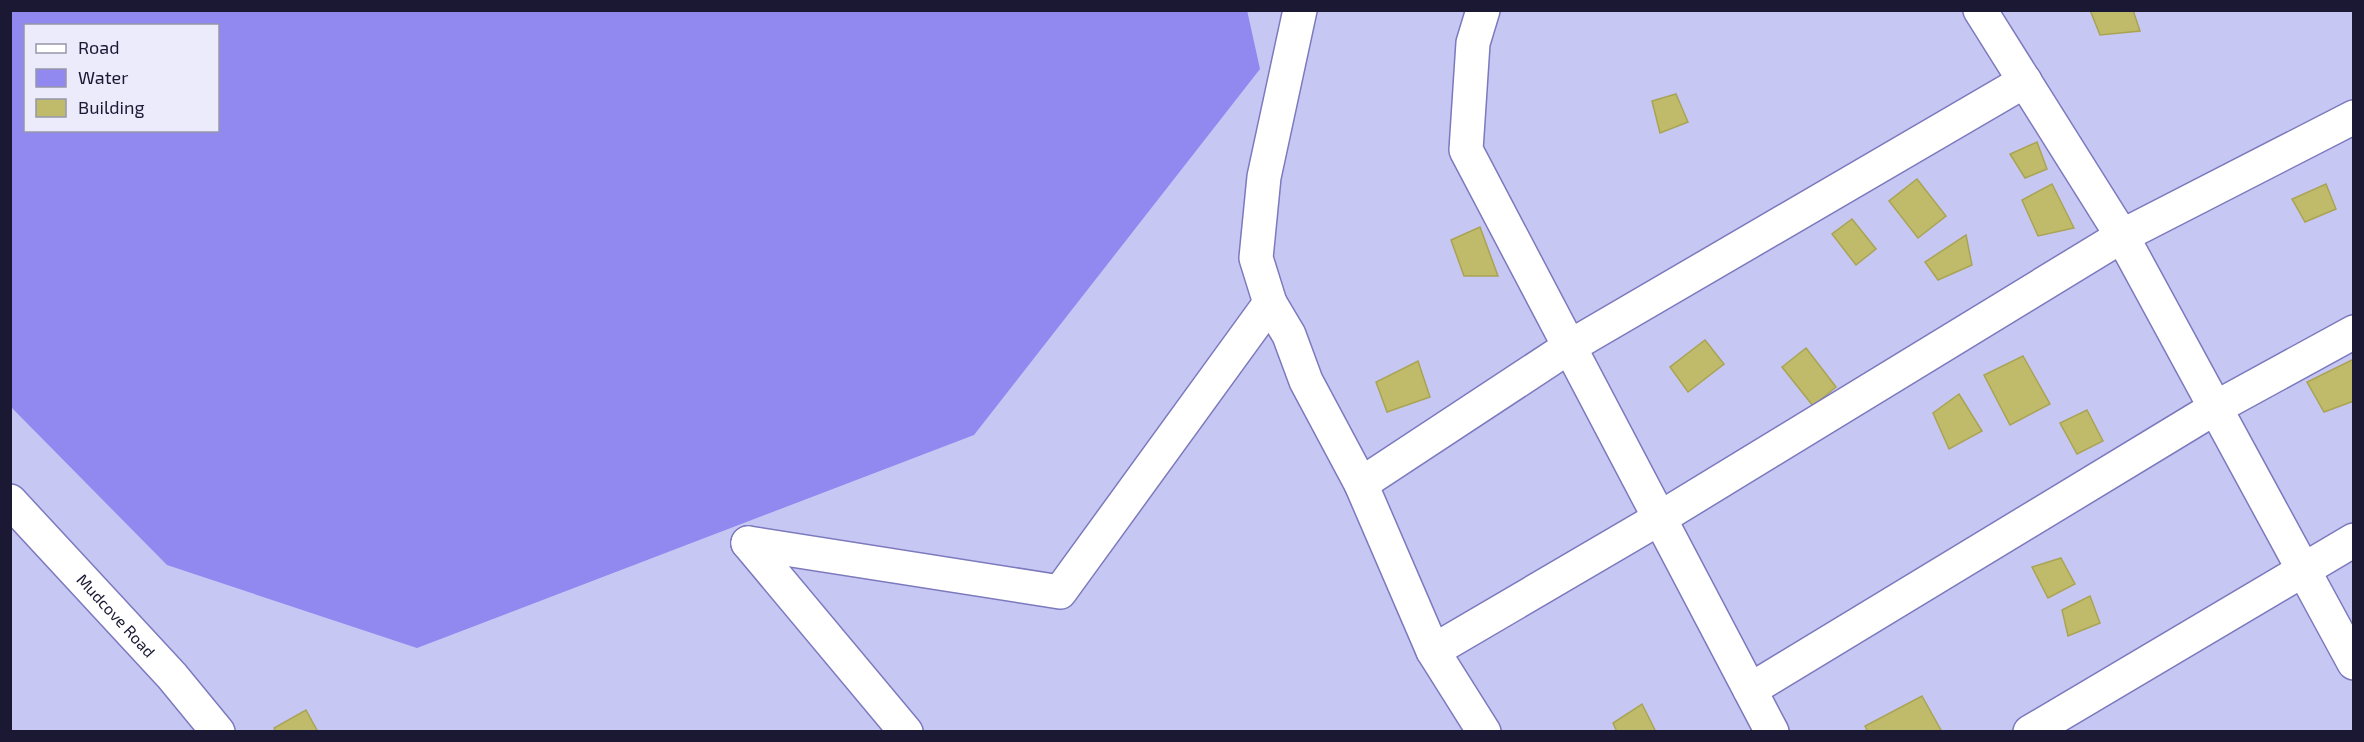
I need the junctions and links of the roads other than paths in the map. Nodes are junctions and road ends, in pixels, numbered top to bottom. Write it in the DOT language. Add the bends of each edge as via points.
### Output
graph roads {
  1 [pos="1300,10"];
  2 [pos="1483,10"];
  3 [pos="1980,10"];
  4 [pos="2025,81"];
  5 [pos="2354,117"];
  6 [pos="2122,236"];
  7 [pos="1270,303"];
  8 [pos="2354,332"];
  9 [pos="1569,347"];
  10 [pos="2215,408"];
  11 [pos="1361,484"];
  12 [pos="10,501"];
  13 [pos="1660,518"];
  14 [pos="2354,540"];
  15 [pos="2302,569"];
  16 [pos="1434,651"];
  17 [pos="2354,663"];
  18 [pos="1750,690"];
  19 [pos="218,732"];
  20 [pos="906,732"];
  21 [pos="1484,732"];
  22 [pos="1772,732"];
  23 [pos="2030,732"];
  1 -- 7 [label="street" via="1264,177 1256,258"];
  2 -- 9 [label="street" via="1473,43 1466,150"];
  3 -- 4 [label="street"];
  4 -- 6 [label="street"];
  4 -- 9 [label="street"];
  5 -- 6 [label="street"];
  6 -- 10 [label="street"];
  6 -- 13 [label="street"];
  7 -- 11 [label="street"];
  7 -- 20 [label="street" via="1060,591 747,543"];
  8 -- 10 [label="street"];
  9 -- 11 [label="street"];
  9 -- 13 [label="street"];
  10 -- 15 [label="street"];
  10 -- 18 [label="street"];
  11 -- 16 [label="street"];
  12 -- 19 [label="street, Mudcove Road" via="172,676"];
  13 -- 16 [label="street"];
  13 -- 18 [label="street"];
  14 -- 15 [label="street"];
  15 -- 17 [label="street"];
  15 -- 23 [label="street"];
  16 -- 21 [label="street"];
  18 -- 22 [label="street"];
}
